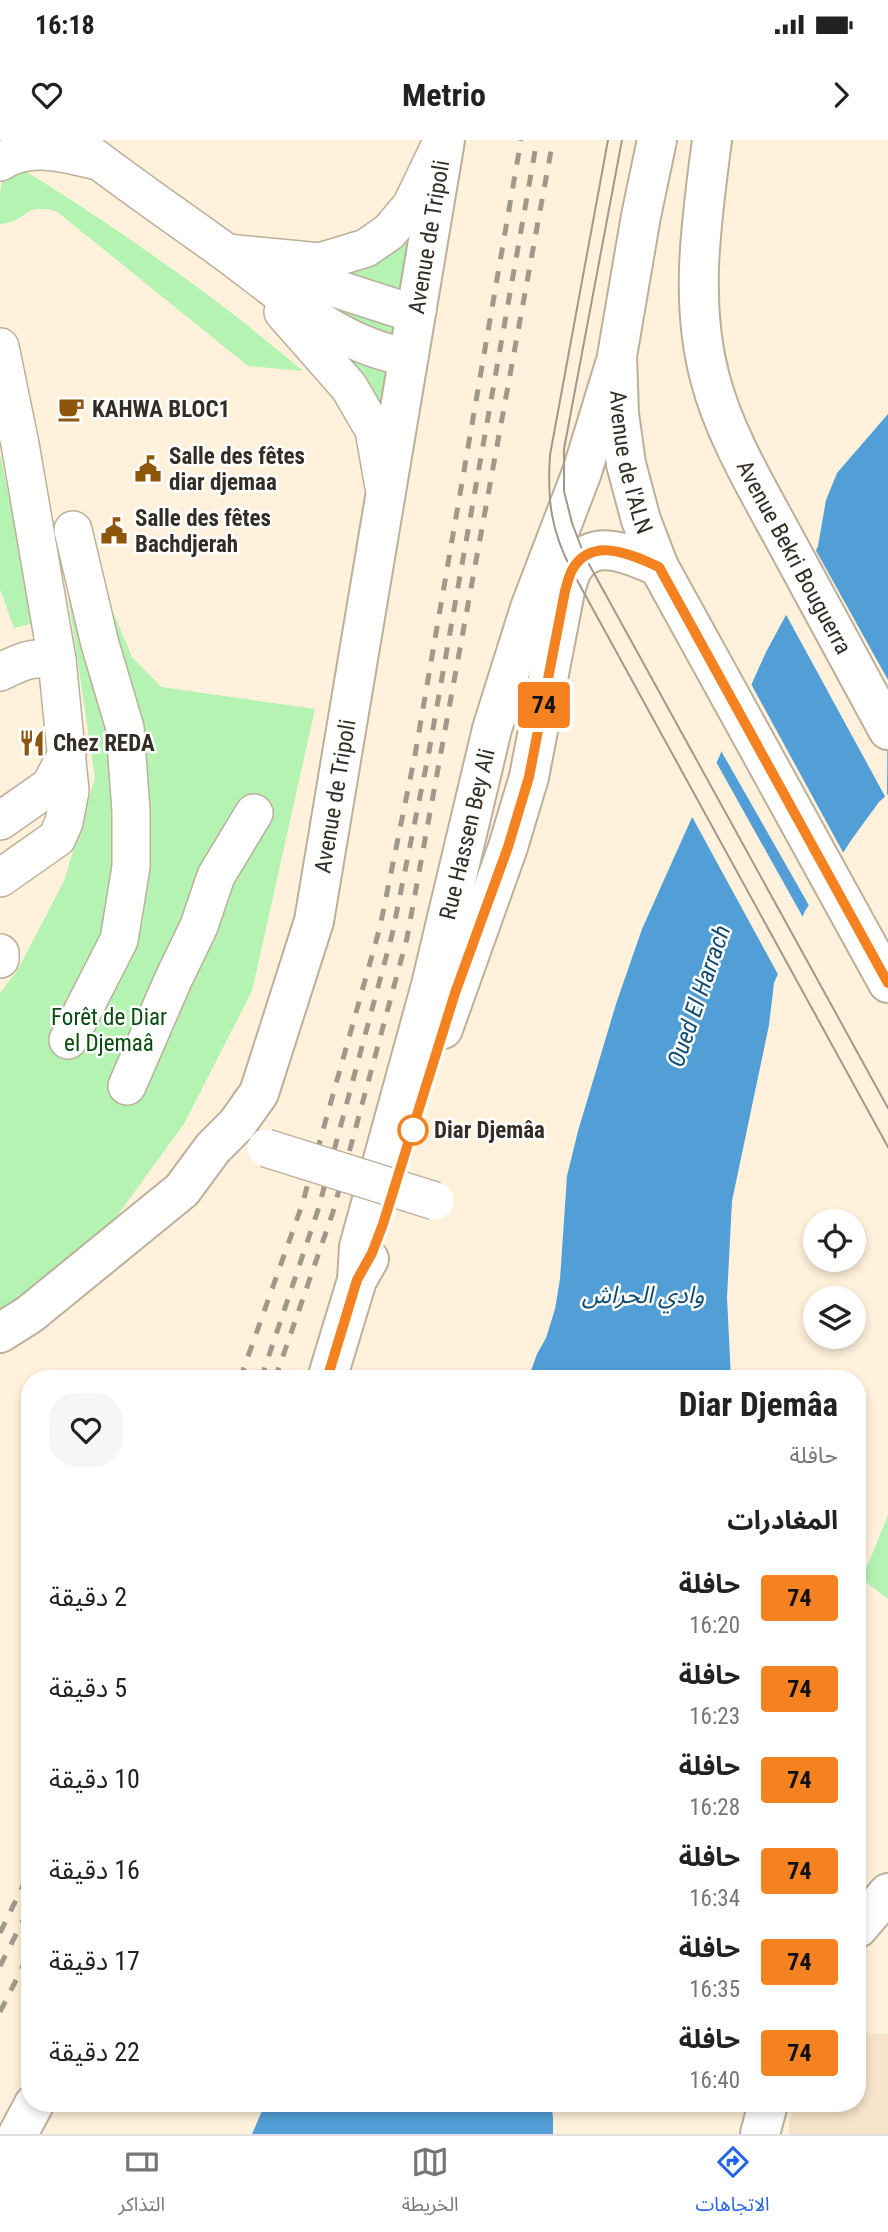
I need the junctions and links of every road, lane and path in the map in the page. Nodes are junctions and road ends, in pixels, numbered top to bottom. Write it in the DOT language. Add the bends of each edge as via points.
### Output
graph roads {
  1 [pos="72,140"];
  2 [pos="444,140"];
  3 [pos="657,140"];
  4 [pos="712,140"];
  5 [pos="0,162"];
  6 [pos="100,162"];
  7 [pos="227,253"];
  8 [pos="417,311"];
  9 [pos="0,347"];
  10 [pos="617,356"];
  11 [pos="409,357"];
  12 [pos="386,495"];
  13 [pos="72,530"];
  14 [pos="659,567"];
  15 [pos="57,660"];
  16 [pos="0,672"];
  17 [pos="888,730"];
  18 [pos="67,754"];
  19 [pos="254,813"];
  20 [pos="0,821"];
  21 [pos="0,878"];
  22 [pos="0,953"];
  23 [pos="0,959"];
  24 [pos="888,983"];
  25 [pos="68,1040"];
  26 [pos="127,1086"];
  27 [pos="266,1148"];
  28 [pos="435,1201"];
  29 [pos="357,1280"];
  30 [pos="0,1334"];
  31 [pos="330,1370"];
  32 [pos="888,1893"];
  33 [pos="866,1919"];
  34 [pos="30,2112"];
  35 [pos="766,2112"];
  36 [pos="18,2134"];
  37 [pos="760,2134"];
  1 -- 6 [label="street"];
  2 -- 7 [label="street" via="411,206 389,232 366,248 320,262"];
  2 -- 8 [label="main road, Avenue de Tripoli"];
  3 -- 10 [label="main road"];
  4 -- 17 [label="main road, Avenue Bekri Bouguerra" via="699,276 700,322 710,379 753,481"];
  5 -- 6 [label="street" via="24,151 62,152"];
  6 -- 7 [label="street"];
  7 -- 8 [label="street"];
  7 -- 11 [label="street" via="326,325 389,355"];
  7 -- 12 [label="street" via="349,387 374,430"];
  8 -- 11 [label="main road, Avenue de Tripoli"];
  9 -- 15 [label="street"];
  10 -- 14 [label="main road, Avenue de l'ALN" via="626,464"];
  10 -- 29 [label="main road, Rue Hassen Bey Ali" via="569,511 510,664 431,985 359,1247"];
  11 -- 12 [label="main road, Avenue de Tripoli"];
  12 -- 30 [label="main road, Avenue de Tripoli" via="314,921 259,1093 182,1190"];
  13 -- 25 [label="street" via="125,728 131,867 119,940"];
  14 -- 24 [label="main road"];
  14 -- 29 [label="main road, Rue Hassen Bey Ali" via="623,551 605,550 585,556 572,571 526,789 455,993 383,1224"];
  15 -- 16 [label="street" via="39,657"];
  15 -- 18 [label="street"];
  18 -- 20 [label="street" via="50,786"];
  18 -- 21 [label="street" via="70,791 58,838"];
  19 -- 26 [label="street" via="216,876 199,926"];
  22 -- 23 [label="street"];
  27 -- 28 [label="street, bridge"];
  29 -- 31 [label="main road, Rue Hassen Bey Ali"];
  32 -- 33 [label="main road"];
  34 -- 36 [label="main road"];
  35 -- 37 [label="main road"];
}
